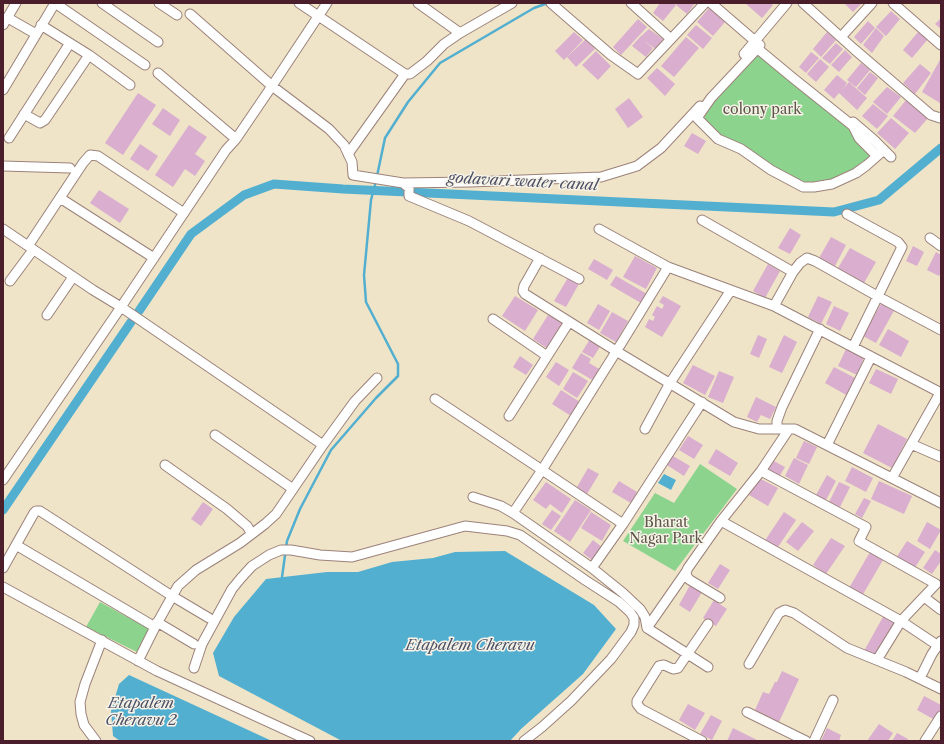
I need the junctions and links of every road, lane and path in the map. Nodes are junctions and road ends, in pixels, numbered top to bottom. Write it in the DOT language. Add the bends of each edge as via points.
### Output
graph roads {
  1 [pos="16,3"];
  2 [pos="55,3"];
  3 [pos="102,3"];
  4 [pos="159,3"];
  5 [pos="299,3"];
  6 [pos="327,3"];
  7 [pos="418,3"];
  8 [pos="512,3"];
  9 [pos="630,3"];
  10 [pos="705,3"];
  11 [pos="711,3"];
  12 [pos="788,3"];
  13 [pos="803,3"];
  14 [pos="872,3"];
  15 [pos="893,3"];
  16 [pos="554,6"];
  17 [pos="190,14"];
  18 [pos="177,15"];
  19 [pos="6,16"];
  20 [pos="318,17"];
  21 [pos="41,25"];
  22 [pos="460,33"];
  23 [pos="36,34"];
  24 [pos="841,38"];
  25 [pos="671,39"];
  26 [pos="158,42"];
  27 [pos="755,42"];
  28 [pos="70,43"];
  29 [pos="941,45"];
  30 [pos="89,55"];
  31 [pos="145,65"];
  32 [pos="158,73"];
  33 [pos="405,74"];
  34 [pos="130,85"];
  35 [pos="272,86"];
  36 [pos="3,90"];
  37 [pos="24,114"];
  38 [pos="941,117"];
  39 [pos="9,138"];
  40 [pos="231,144"];
  41 [pos="884,150"];
  42 [pos="348,154"];
  43 [pos="877,156"];
  44 [pos="891,157"];
  45 [pos="3,166"];
  46 [pos="70,168"];
  47 [pos="407,189"];
  48 [pos="60,198"];
  49 [pos="184,213"];
  50 [pos="847,214"];
  51 [pos="702,220"];
  52 [pos="3,229"];
  53 [pos="599,229"];
  54 [pos="930,238"];
  55 [pos="941,246"];
  56 [pos="31,248"];
  57 [pos="154,258"];
  58 [pos="540,258"];
  59 [pos="668,267"];
  60 [pos="793,272"];
  61 [pos="73,277"];
  62 [pos="580,279"];
  63 [pos="10,281"];
  64 [pos="731,290"];
  65 [pos="879,297"];
  66 [pos="774,306"];
  67 [pos="121,307"];
  68 [pos="47,315"];
  69 [pos="493,319"];
  70 [pos="569,322"];
  71 [pos="820,329"];
  72 [pos="941,330"];
  73 [pos="853,347"];
  74 [pos="616,351"];
  75 [pos="547,356"];
  76 [pos="871,357"];
  77 [pos="377,378"];
  78 [pos="670,383"];
  79 [pos="940,393"];
  80 [pos="435,399"];
  81 [pos="702,402"];
  82 [pos="509,416"];
  83 [pos="645,429"];
  84 [pos="776,429"];
  85 [pos="789,429"];
  86 [pos="215,435"];
  87 [pos="911,444"];
  88 [pos="323,445"];
  89 [pos="827,445"];
  90 [pos="941,457"];
  91 [pos="165,465"];
  92 [pos="6,468"];
  93 [pos="542,470"];
  94 [pos="761,471"];
  95 [pos="892,478"];
  96 [pos="3,480"];
  97 [pos="292,489"];
  98 [pos="473,497"];
  99 [pos="941,503"];
  100 [pos="513,513"];
  101 [pos="721,521"];
  102 [pos="623,524"];
  103 [pos="252,534"];
  104 [pos="16,545"];
  105 [pos="3,568"];
  106 [pos="592,568"];
  107 [pos="686,572"];
  108 [pos="938,582"];
  109 [pos="3,587"];
  110 [pos="172,596"];
  111 [pos="924,597"];
  112 [pos="720,598"];
  113 [pos="941,610"];
  114 [pos="209,618"];
  115 [pos="901,621"];
  116 [pos="156,624"];
  117 [pos="708,624"];
  118 [pos="647,628"];
  119 [pos="102,640"];
  120 [pos="939,643"];
  121 [pos="194,644"];
  122 [pos="688,654"];
  123 [pos="877,660"];
  124 [pos="138,661"];
  125 [pos="749,664"];
  126 [pos="708,667"];
  127 [pos="194,668"];
  128 [pos="920,678"];
  129 [pos="941,689"];
  130 [pos="834,700"];
  131 [pos="747,712"];
  132 [pos="941,716"];
  133 [pos="687,738"];
  134 [pos="96,741"];
  135 [pos="310,741"];
  136 [pos="524,741"];
  137 [pos="702,741"];
  138 [pos="806,741"];
  139 [pos="814,741"];
  140 [pos="925,741"];
  1 -- 19 [label="street"];
  2 -- 21 [label="street"];
  2 -- 31 [label="street"];
  3 -- 26 [label="street"];
  4 -- 18 [label="street"];
  5 -- 20 [label="street"];
  6 -- 20 [label="street"];
  7 -- 22 [label="street"];
  8 -- 22 [label="street"];
  9 -- 25 [label="street"];
  10 -- 25 [label="street"];
  11 -- 27 [label="street"];
  12 -- 27 [label="street"];
  13 -- 24 [label="street"];
  14 -- 24 [label="street"];
  15 -- 29 [label="street"];
  16 -- 25 [label="street" via="638,74"];
  17 -- 35 [label="street"];
  19 -- 23 [label="street"];
  20 -- 33 [label="street"];
  20 -- 35 [label="street"];
  21 -- 23 [label="street"];
  21 -- 28 [label="street"];
  22 -- 33 [label="street" via="410,74"];
  23 -- 36 [label="street"];
  24 -- 38 [label="street" via="932,115"];
  27 -- 41 [label="street"];
  27 -- 47 [label="street" via="662,148 637,166 601,177 470,182"];
  28 -- 30 [label="street"];
  28 -- 37 [label="street"];
  30 -- 34 [label="street"];
  30 -- 37 [label="street" via="45,120 40,123"];
  32 -- 40 [label="street"];
  33 -- 42 [label="street"];
  35 -- 40 [label="street"];
  35 -- 42 [label="street" via="329,129 344,145"];
  37 -- 39 [label="street"];
  40 -- 49 [label="street"];
  41 -- 43 [label="street"];
  41 -- 44 [label="street"];
  42 -- 47 [label="street" via="352,162 353,175"];
  43 -- 43 [label="street" via="859,138 853,126 758,49 711,98 697,118 718,138 803,187 832,184 856,173"];
  45 -- 46 [label="street"];
  47 -- 58 [label="street"];
  48 -- 49 [label="street" via="87,157 94,155"];
  48 -- 56 [label="street"];
  48 -- 57 [label="street"];
  49 -- 57 [label="street"];
  50 -- 65 [label="street" via="898,242 902,247"];
  51 -- 60 [label="street"];
  52 -- 56 [label="street"];
  53 -- 59 [label="street"];
  54 -- 55 [label="street"];
  56 -- 61 [label="street"];
  56 -- 63 [label="street"];
  57 -- 67 [label="street"];
  58 -- 62 [label="street"];
  58 -- 70 [label="street" via="523,292"];
  59 -- 64 [label="street"];
  59 -- 74 [label="street"];
  60 -- 65 [label="street" via="807,258"];
  60 -- 66 [label="street"];
  61 -- 67 [label="street"];
  61 -- 68 [label="street"];
  64 -- 66 [label="street"];
  64 -- 78 [label="street"];
  65 -- 72 [label="street"];
  65 -- 73 [label="street"];
  66 -- 71 [label="street"];
  67 -- 88 [label="street"];
  67 -- 92 [label="street"];
  69 -- 75 [label="street"];
  70 -- 74 [label="street"];
  70 -- 75 [label="street"];
  71 -- 73 [label="street"];
  71 -- 84 [label="street" via="780,410"];
  73 -- 76 [label="street"];
  74 -- 78 [label="street"];
  74 -- 93 [label="street"];
  75 -- 82 [label="street"];
  76 -- 79 [label="street"];
  76 -- 89 [label="street"];
  77 -- 88 [label="street" via="355,401"];
  78 -- 81 [label="street"];
  78 -- 83 [label="street"];
  79 -- 87 [label="street"];
  80 -- 93 [label="street"];
  81 -- 84 [label="street" via="734,422 759,429"];
  81 -- 102 [label="street"];
  84 -- 85 [label="street"];
  85 -- 89 [label="street" via="795,429"];
  85 -- 94 [label="street"];
  86 -- 97 [label="street"];
  87 -- 90 [label="street"];
  87 -- 95 [label="street"];
  88 -- 97 [label="street"];
  89 -- 95 [label="street"];
  91 -- 103 [label="street" via="227,509 247,526"];
  92 -- 96 [label="street"];
  93 -- 100 [label="street"];
  93 -- 102 [label="street"];
  94 -- 101 [label="street"];
  94 -- 108 [label="street" via="866,527 860,541"];
  95 -- 99 [label="street"];
  97 -- 103 [label="street" via="276,514"];
  98 -- 100 [label="street" via="501,506"];
  100 -- 106 [label="street"];
  101 -- 107 [label="street"];
  101 -- 115 [label="street"];
  102 -- 106 [label="street"];
  103 -- 110 [label="street" via="196,570 178,586"];
  104 -- 105 [label="street"];
  104 -- 110 [label="street" via="34,513 40,511"];
  104 -- 116 [label="street"];
  106 -- 118 [label="street" via="640,609"];
  107 -- 112 [label="street" via="690,580"];
  107 -- 118 [label="street"];
  108 -- 111 [label="street"];
  109 -- 119 [label="street"];
  110 -- 114 [label="street"];
  110 -- 116 [label="street"];
  111 -- 113 [label="street"];
  111 -- 115 [label="street"];
  115 -- 120 [label="street"];
  115 -- 123 [label="street"];
  116 -- 121 [label="street"];
  116 -- 124 [label="street"];
  117 -- 122 [label="street"];
  118 -- 122 [label="street"];
  119 -- 124 [label="street" via="115,645"];
  119 -- 134 [label="street" via="84,684 80,702 80,714 84,725"];
  120 -- 128 [label="street"];
  122 -- 126 [label="street"];
  122 -- 133 [label="street" via="678,668 660,666 637,701 641,709"];
  123 -- 125 [label="street" via="846,648 794,613 785,610 779,613"];
  123 -- 128 [label="street"];
  124 -- 135 [label="street"];
  127 -- 136 [label="street" via="202,644 232,589 252,566 269,555 281,550 291,550 352,557 465,526 507,531 520,535 619,602 634,618 631,632 611,659 572,701"];
  128 -- 129 [label="street"];
  130 -- 139 [label="street"];
  131 -- 138 [label="street"];
  132 -- 140 [label="street"];
  133 -- 137 [label="street"];
}
